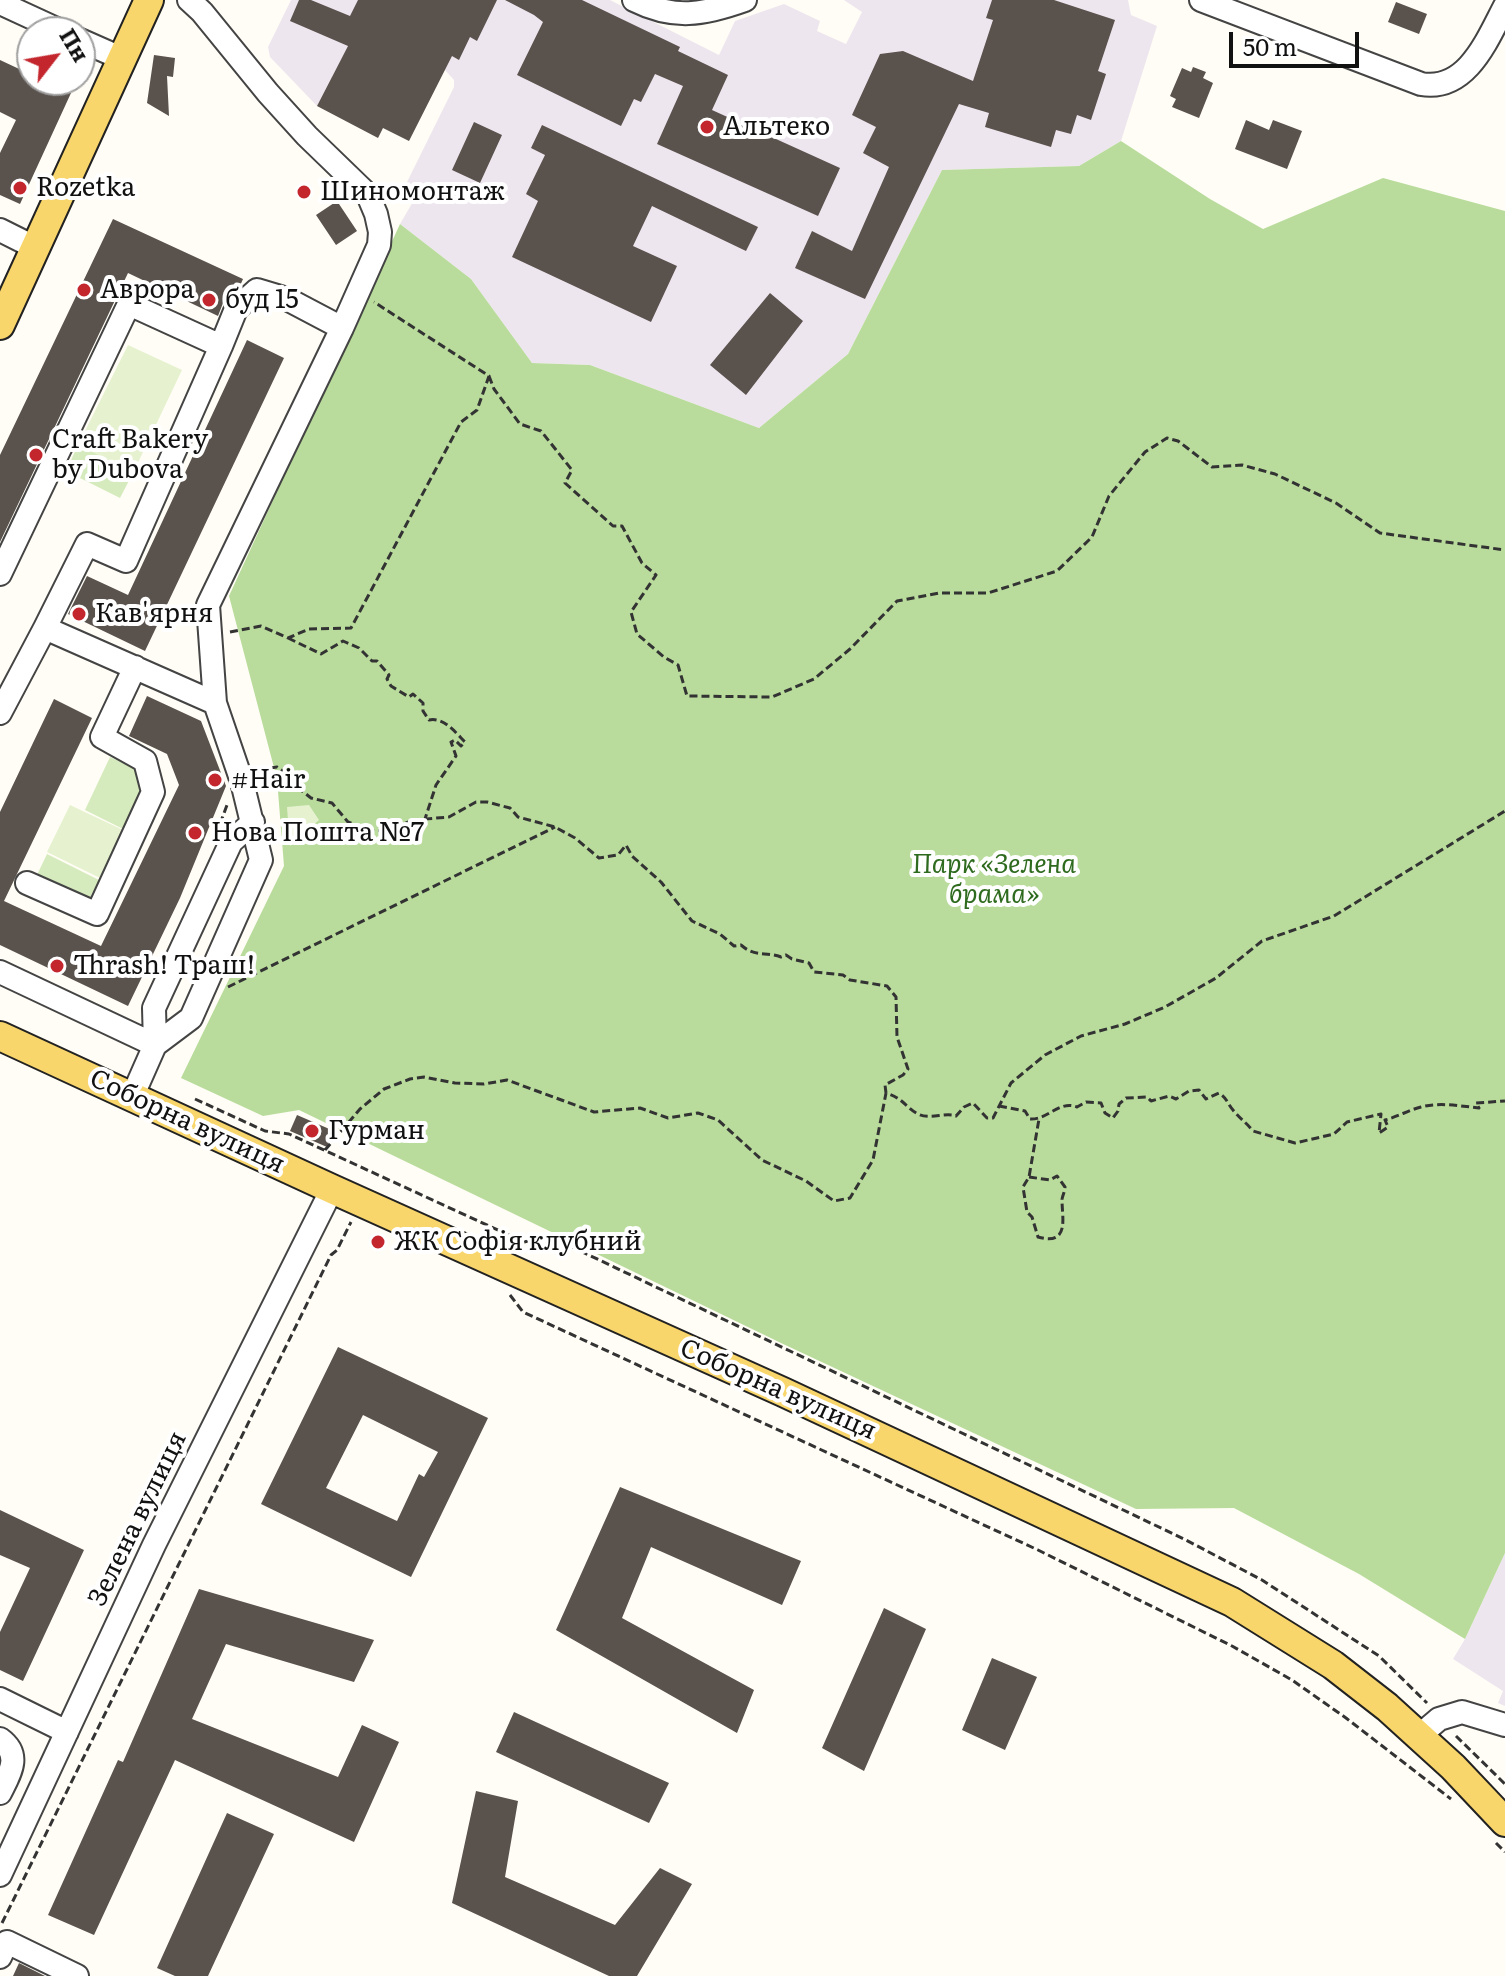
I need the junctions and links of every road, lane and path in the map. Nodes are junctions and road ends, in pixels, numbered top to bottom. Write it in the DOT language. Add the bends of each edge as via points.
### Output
graph roads {
  1 [pos="149,0"];
  2 [pos="189,0"];
  3 [pos="634,0"];
  4 [pos="745,0"];
  5 [pos="1201,0"];
  6 [pos="0,3"];
  7 [pos="1505,6"];
  8 [pos="28,16"];
  9 [pos="96,47"];
  10 [pos="123,59"];
  11 [pos="0,230"];
  12 [pos="36,248"];
  13 [pos="358,291"];
  14 [pos="0,325"];
  15 [pos="342,328"];
  16 [pos="221,346"];
  17 [pos="489,376"];
  18 [pos="1505,550"];
  19 [pos="0,574"];
  20 [pos="45,628"];
  21 [pos="210,636"];
  22 [pos="288,638"];
  23 [pos="135,667"];
  24 [pos="7,678"];
  25 [pos="215,703"];
  26 [pos="0,713"];
  27 [pos="236,791"];
  28 [pos="1505,811"];
  29 [pos="425,819"];
  30 [pos="253,822"];
  31 [pos="219,827"];
  32 [pos="555,827"];
  33 [pos="27,883"];
  34 [pos="0,972"];
  35 [pos="199,1001"];
  36 [pos="0,1036"];
  37 [pos="155,1045"];
  38 [pos="886,1093"];
  39 [pos="132,1097"];
  40 [pos="194,1099"];
  41 [pos="1505,1101"];
  42 [pos="999,1106"];
  43 [pos="1039,1119"];
  44 [pos="325,1150"];
  45 [pos="1029,1177"];
  46 [pos="332,1189"];
  47 [pos="351,1222"];
  48 [pos="506,1291"];
  49 [pos="0,1699"];
  50 [pos="1505,1725"];
  51 [pos="1429,1728"];
  52 [pos="67,1732"];
  53 [pos="0,1739"];
  54 [pos="1505,1784"];
  55 [pos="0,1793"];
  56 [pos="1459,1806"];
  57 [pos="1500,1832"];
  58 [pos="1505,1852"];
  59 [pos="0,1875"];
  60 [pos="0,1928"];
  61 [pos="0,1957"];
  62 [pos="77,1976"];
  1 -- 10 [label="main road"];
  2 -- 13 [label="street" via="297,125 368,195 379,245"];
  3 -- 4 [label="street" via="680,15"];
  5 -- 7 [label="street" via="1421,84 1445,85 1471,64"];
  6 -- 8 [label="street"];
  9 -- 10 [label="street"];
  10 -- 12 [label="main road"];
  11 -- 12 [label="street"];
  12 -- 14 [label="main road"];
  13 -- 15 [label="street"];
  13 -- 17 [label="path"];
  15 -- 16 [label="street" via="287,299 257,290 236,309"];
  15 -- 21 [label="street" via="208,605"];
  16 -- 19 [label="street" via="129,304"];
  16 -- 20 [label="street" via="126,561 87,544"];
  17 -- 18 [label="path" via="520,424 541,431 572,470 565,483 613,526 622,526 642,563 656,575 631,612 637,634 678,665 687,696 772,697 814,679 897,601 939,593 988,593 1057,571 1092,537 1109,496 1145,452 1167,438 1212,467 1242,465 1275,474 1336,503 1380,533"];
  17 -- 22 [label="path" via="477,410 461,422 351,628 309,629"];
  20 -- 23 [label="street"];
  20 -- 24 [label="street"];
  21 -- 22 [label="path" via="261,626"];
  21 -- 25 [label="street"];
  22 -- 29 [label="path" via="321,654 343,641 359,648 384,670 391,686 423,703 429,720 448,726 465,742 451,742 456,756 436,785"];
  23 -- 25 [label="street"];
  23 -- 33 [label="street" via="102,737 145,761 153,792 97,914"];
  24 -- 26 [label="street"];
  25 -- 27 [label="street"];
  27 -- 29 [label="path" via="258,770 277,767 311,798 332,803 348,822 374,831"];
  27 -- 30 [label="street"];
  27 -- 31 [label="path"];
  28 -- 42 [label="path" via="1334,916 1262,941 1216,978 1165,1007 1081,1036 1045,1055 1011,1083"];
  29 -- 32 [label="path" via="449,817 476,802 487,802"];
  30 -- 35 [label="street" via="261,860"];
  30 -- 37 [label="street" via="231,842 154,1008"];
  32 -- 35 [label="path"];
  32 -- 38 [label="path" via="599,858 618,855 626,845 692,921 734,946 752,954 786,955 809,963 814,972 887,986 896,997 897,1037 908,1069 885,1085"];
  34 -- 37 [label="street"];
  35 -- 37 [label="street" via="191,1018"];
  36 -- 39 [label="main road, Соборна вулиця"];
  37 -- 39 [label="street"];
  38 -- 42 [label="path" via="900,1097 920,1115 956,1116 973,1103 993,1118"];
  38 -- 44 [label="path" via="873,1160 850,1198 834,1201 762,1160 718,1120 698,1113 668,1118 640,1108 594,1112 507,1080 455,1083 424,1077 384,1089"];
  39 -- 46 [label="main road, Соборна вулиця"];
  40 -- 44 [label="path" via="265,1131 289,1134"];
  41 -- 43 [label="path" via="1476,1103 1479,1108 1419,1107 1385,1120 1388,1127 1379,1133 1381,1114 1364,1116 1334,1134 1295,1143 1253,1131 1225,1097 1219,1093 1206,1099 1199,1090 1176,1099 1126,1098 1113,1118 1101,1103 1086,1102 1061,1106"];
  42 -- 43 [label="path"];
  43 -- 45 [label="path"];
  44 -- 51 [label="path" via="524,1242 549,1236 1184,1539 1262,1580 1379,1656 1418,1692"];
  45 -- 45 [label="path" via="1023,1187 1027,1212 1038,1237 1052,1239 1065,1224 1065,1187 1057,1176"];
  46 -- 51 [label="main road, Соборна вулиця" via="1220,1596 1285,1633 1387,1707"];
  46 -- 52 [label="street, Зелена вулиця"];
  47 -- 60 [label="path"];
  48 -- 56 [label="path" via="523,1312 1038,1550 1232,1646 1346,1718"];
  49 -- 52 [label="street"];
  50 -- 51 [label="street" via="1462,1712"];
  51 -- 54 [label="path"];
  51 -- 57 [label="main road, Соборна вулиця"];
  52 -- 59 [label="street, Зелена вулиця"];
  53 -- 55 [label="street" via="14,1757"];
  57 -- 58 [label="path"];
  61 -- 62 [label="street" via="7,1942"];
}
